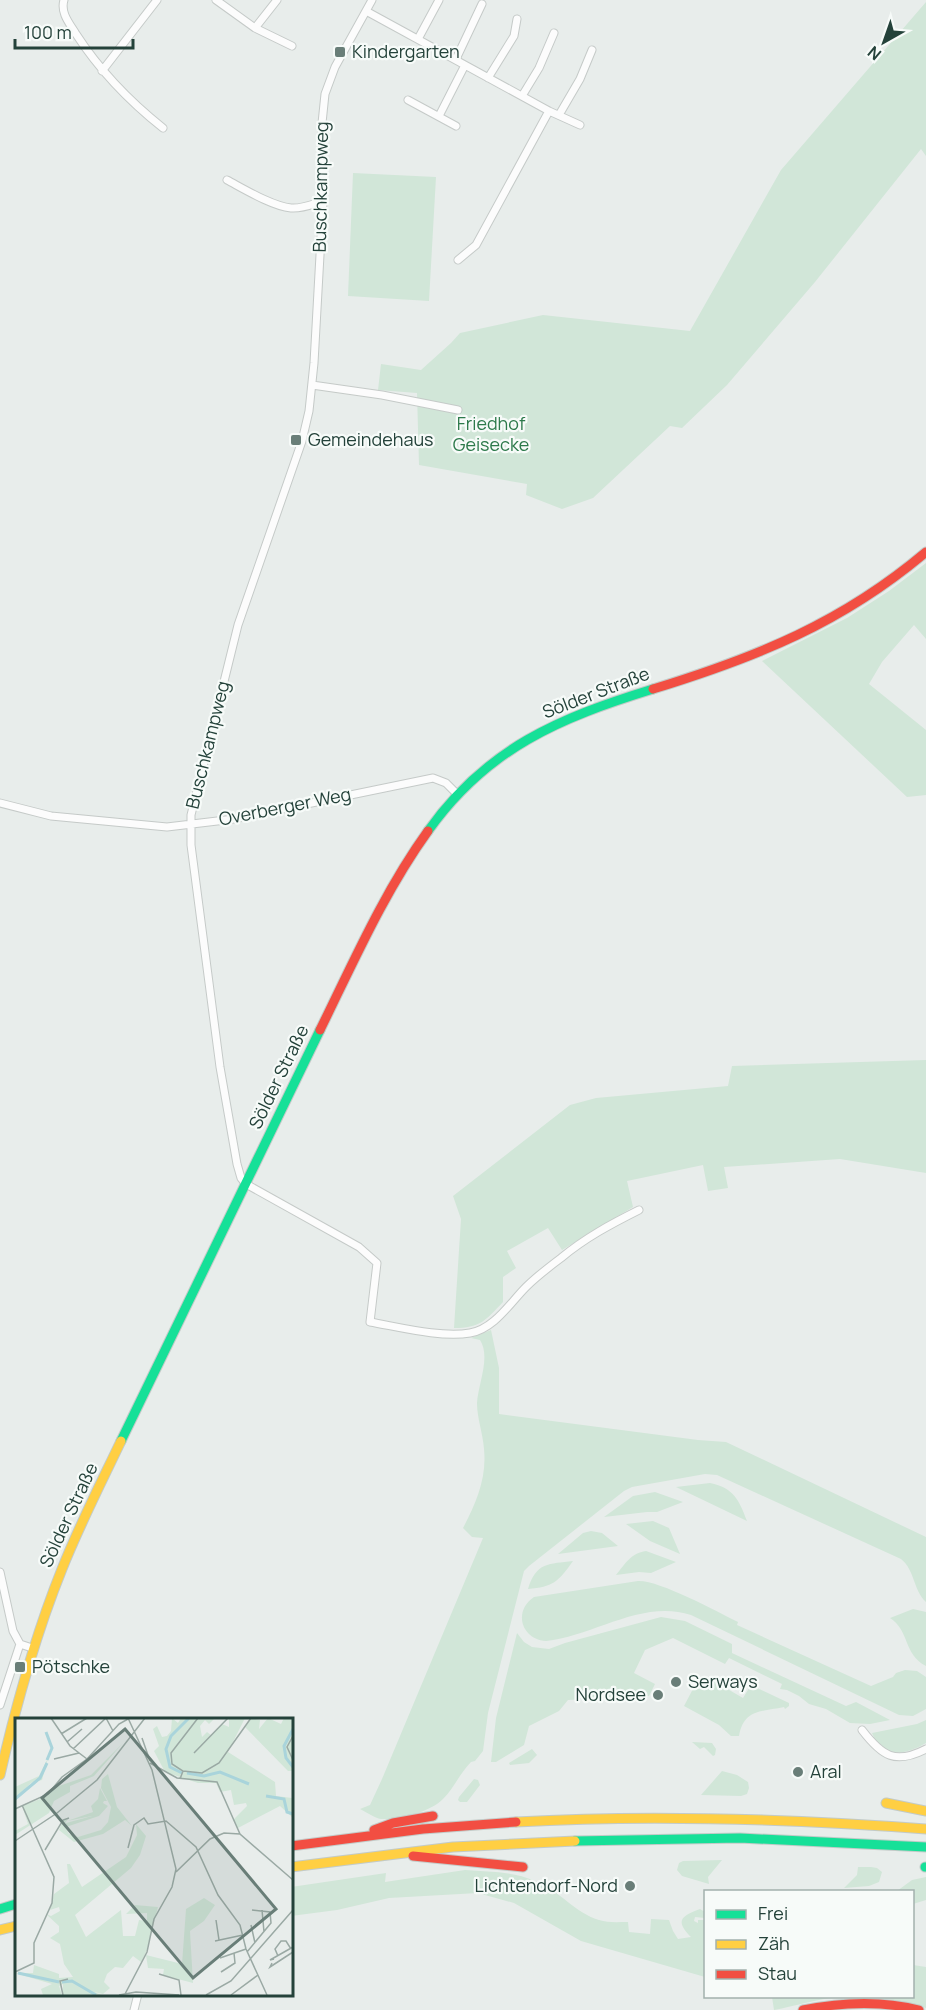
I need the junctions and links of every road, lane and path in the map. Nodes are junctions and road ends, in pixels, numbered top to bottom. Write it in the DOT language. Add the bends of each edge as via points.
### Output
graph roads {
  1 [pos="64,0"];
  2 [pos="157,0"];
  3 [pos="216,0"];
  4 [pos="277,0"];
  5 [pos="372,0"];
  6 [pos="439,0"];
  7 [pos="482,4"];
  8 [pos="366,11"];
  9 [pos="517,19"];
  10 [pos="255,28"];
  11 [pos="554,33"];
  12 [pos="418,39"];
  13 [pos="292,46"];
  14 [pos="592,50"];
  15 [pos="456,59"];
  16 [pos="465,65"];
  17 [pos="102,71"];
  18 [pos="488,78"];
  19 [pos="522,96"];
  20 [pos="408,100"];
  21 [pos="549,111"];
  22 [pos="439,116"];
  23 [pos="559,116"];
  24 [pos="580,125"];
  25 [pos="456,126"];
  26 [pos="163,128"];
  27 [pos="227,180"];
  28 [pos="323,201"];
  29 [pos="458,260"];
  30 [pos="312,385"];
  31 [pos="458,410"];
  32 [pos="926,552"];
  33 [pos="457,794"];
  34 [pos="0,803"];
  35 [pos="190,824"];
  36 [pos="246,1185"];
  37 [pos="639,1210"];
  38 [pos="0,1572"];
  39 [pos="20,1644"];
  40 [pos="32,1648"];
  41 [pos="0,1705"];
  42 [pos="862,1730"];
  43 [pos="926,1749"];
  44 [pos="0,1775"];
  45 [pos="886,1803"];
  46 [pos="926,1811"];
  47 [pos="433,1816"];
  48 [pos="926,1829"];
  49 [pos="354,1837"];
  50 [pos="292,1846"];
  51 [pos="926,1848"];
  52 [pos="400,1853"];
  53 [pos="292,1867"];
  54 [pos="523,1867"];
  55 [pos="15,1904"];
  56 [pos="0,1909"];
  57 [pos="15,1926"];
  58 [pos="0,1930"];
  59 [pos="138,1995"];
  60 [pos="134,2010"];
  61 [pos="803,2010"];
  62 [pos="916,2010"];
  1 -- 17 [label="street" via="66,18"];
  2 -- 17 [label="street"];
  3 -- 10 [label="street"];
  4 -- 10 [label="street"];
  5 -- 8 [label="street, Buschkampweg"];
  6 -- 12 [label="street"];
  7 -- 15 [label="street"];
  8 -- 12 [label="street"];
  8 -- 28 [label="street, Buschkampweg" via="325,94"];
  9 -- 18 [label="street" via="514,36"];
  10 -- 13 [label="street"];
  11 -- 19 [label="street"];
  12 -- 15 [label="street"];
  14 -- 23 [label="street"];
  15 -- 16 [label="street"];
  16 -- 18 [label="street"];
  16 -- 22 [label="street"];
  17 -- 26 [label="street"];
  18 -- 19 [label="street"];
  19 -- 21 [label="street"];
  20 -- 22 [label="street"];
  21 -- 23 [label="street"];
  21 -- 29 [label="street" via="476,245"];
  22 -- 25 [label="street"];
  23 -- 24 [label="street"];
  27 -- 28 [label="street" via="291,208"];
  28 -- 30 [label="street, Buschkampweg"];
  30 -- 31 [label="street"];
  30 -- 35 [label="street, Buschkampweg" via="302,441 238,625"];
  32 -- 33 [label="main road, Sölder Straße" via="858,602 807,633 735,662 567,719 517,745 473,777"];
  33 -- 35 [label="street, Overberger Weg" via="446,783 433,778 234,819"];
  33 -- 36 [label="main road, Sölder Straße" via="419,841 396,881"];
  34 -- 35 [label="street, Overberger Weg" via="51,816 168,827"];
  35 -- 36 [label="street, Buschkampweg" via="220,1067 237,1164"];
  36 -- 37 [label="street" via="359,1247 377,1263 370,1322 448,1334 472,1333 490,1324 563,1256 603,1228"];
  36 -- 40 [label="main road, Sölder Straße" via="73,1542"];
  38 -- 39 [label="street" via="13,1631"];
  39 -- 40 [label="street"];
  39 -- 41 [label="street"];
  40 -- 44 [label="main road, Sölder Straße" via="14,1707"];
  42 -- 43 [label="street" via="884,1754 913,1756"];
  45 -- 46 [label="main road"];
  47 -- 49 [label="main road" via="393,1823"];
  48 -- 49 [label="main road" via="827,1822 610,1819 468,1825"];
  49 -- 50 [label="main road"];
  51 -- 52 [label="main road" via="682,1838 539,1842"];
  52 -- 53 [label="main road"];
  52 -- 54 [label="main road"];
  55 -- 56 [label="main road"];
  57 -- 58 [label="main road"];
  59 -- 60 [label="street"];
  61 -- 62 [label="main road" via="867,2002"];
}
